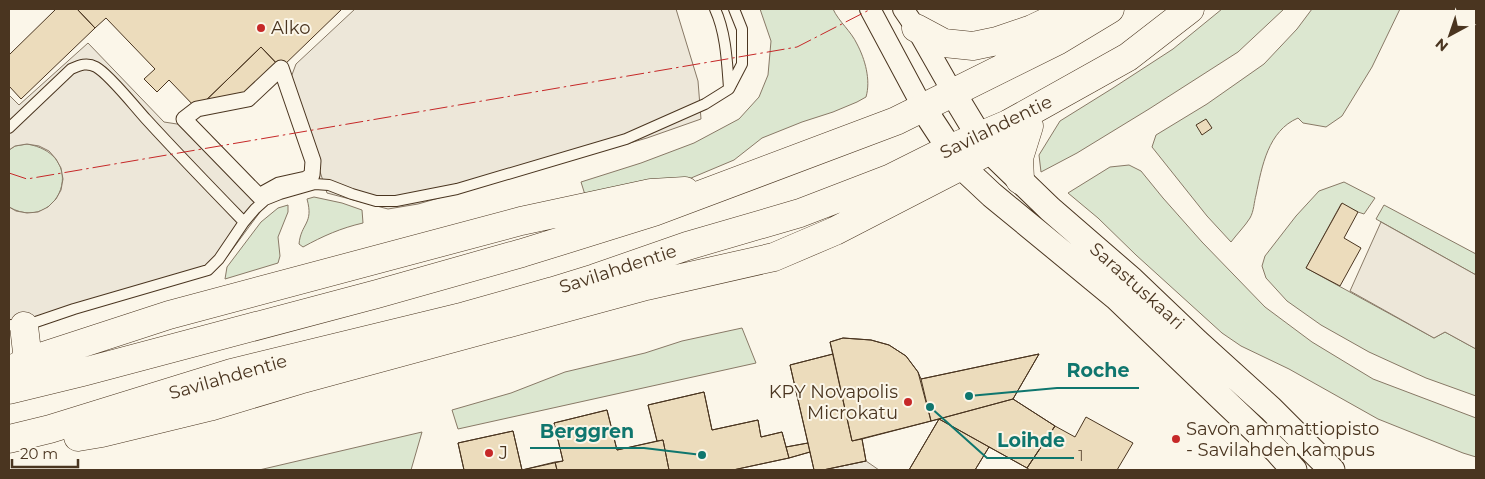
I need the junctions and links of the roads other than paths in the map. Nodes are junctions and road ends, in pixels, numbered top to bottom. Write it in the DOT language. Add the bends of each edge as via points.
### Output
graph roads {
  1 [pos="715,9"];
  2 [pos="734,9"];
  3 [pos="870,9"];
  4 [pos="1074,9"];
  5 [pos="1110,9"];
  6 [pos="1190,9"];
  7 [pos="910,18"];
  8 [pos="730,89"];
  9 [pos="953,93"];
  10 [pos="1054,98"];
  11 [pos="924,108"];
  12 [pos="1029,126"];
  13 [pos="9,128"];
  14 [pos="984,143"];
  15 [pos="955,158"];
  16 [pos="1020,180"];
  17 [pos="712,189"];
  18 [pos="259,196"];
  19 [pos="244,222"];
  20 [pos="16,325"];
  21 [pos="18,366"];
  22 [pos="9,390"];
  23 [pos="9,439"];
  24 [pos="9,448"];
  25 [pos="1294,470"];
  26 [pos="1332,470"];
  1 -- 8 [label="lane"];
  2 -- 8 [label="lane" via="742,29 742,64"];
  3 -- 11 [label="street"];
  4 -- 7 [label="main road" via="1032,29 973,46 944,43"];
  5 -- 9 [label="main road" via="1057,41"];
  6 -- 10 [label="main road, Savilahdentie" via="1128,57"];
  7 -- 9 [label="street"];
  8 -- 19 [label="lane" via="626,139 457,189 396,201 376,201 329,185 315,184 265,200"];
  9 -- 11 [label="main road"];
  9 -- 14 [label="street, Sarastuskaari"];
  10 -- 12 [label="main road"];
  10 -- 14 [label="main road, Savilahdentie" via="1008,124"];
  11 -- 15 [label="street, Sarastuskaari"];
  11 -- 17 [label="main road"];
  12 -- 14 [label="main road"];
  12 -- 16 [label="main road" via="1019,158"];
  13 -- 19 [label="lane" via="71,69 90,64 112,81"];
  14 -- 15 [label="main road, Savilahdentie"];
  14 -- 16 [label="street, Sarastuskaari"];
  15 -- 23 [label="main road, Savilahdentie" via="800,213 686,246 569,286 465,316 231,374"];
  15 -- 24 [label="main road" via="835,231 774,257 646,286 209,407 102,432"];
  15 -- 25 [label="street, Sarastuskaari" via="992,195 1116,297"];
  16 -- 26 [label="street, Sarastuskaari" via="1271,409"];
  17 -- 21 [label="main road" via="651,193 521,221 169,315"];
  17 -- 22 [label="main road" via="644,215 522,253 216,338"];
  18 -- 18 [label="street" via="279,185 312,175 313,161 281,68 248,99 197,108 184,119"];
  19 -- 20 [label="lane" via="208,270"];
  20 -- 21 [label="main road"];
}
